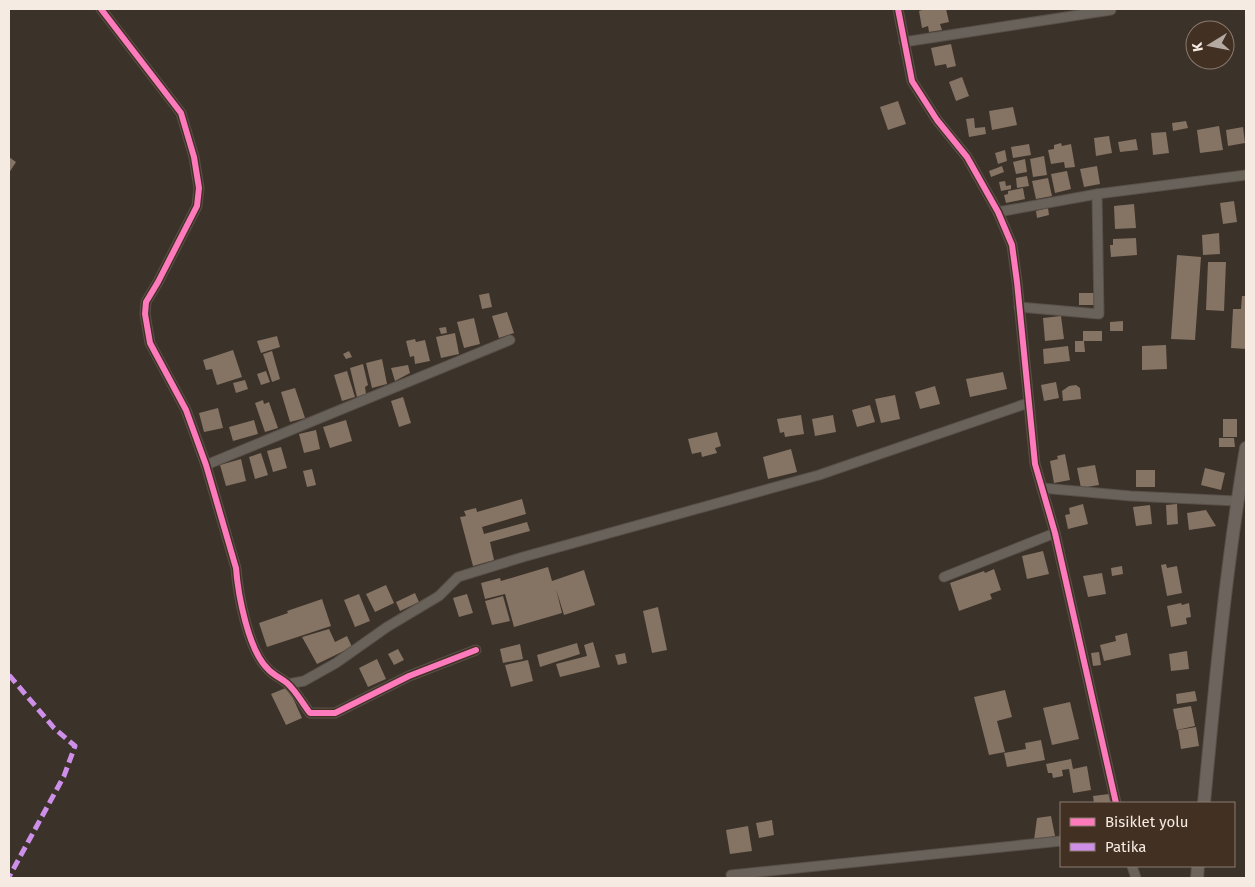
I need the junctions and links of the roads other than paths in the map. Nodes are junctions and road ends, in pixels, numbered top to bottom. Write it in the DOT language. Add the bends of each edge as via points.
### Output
graph roads {
  1 [pos="101,9"];
  2 [pos="898,9"];
  3 [pos="1111,10"];
  4 [pos="904,42"];
  5 [pos="1246,175"];
  6 [pos="1097,194"];
  7 [pos="998,212"];
  8 [pos="1019,307"];
  9 [pos="510,340"];
  10 [pos="1028,403"];
  11 [pos="1246,448"];
  12 [pos="206,465"];
  13 [pos="1042,488"];
  14 [pos="1237,501"];
  15 [pos="1055,533"];
  16 [pos="944,577"];
  17 [pos="476,650"];
  18 [pos="288,684"];
  19 [pos="1116,802"];
  20 [pos="1204,802"];
  21 [pos="1060,841"];
  22 [pos="731,874"];
  1 -- 12 [label="street" via="181,113 194,157 199,188 197,206 146,302 145,314 150,343 186,410"];
  2 -- 4 [label="street"];
  3 -- 4 [label="street"];
  4 -- 7 [label="street" via="912,81 937,120 967,157"];
  5 -- 6 [label="street"];
  6 -- 7 [label="street"];
  6 -- 8 [label="street" via="1099,314"];
  7 -- 8 [label="street" via="1012,245"];
  8 -- 10 [label="street"];
  9 -- 12 [label="street"];
  10 -- 13 [label="street" via="1035,464"];
  10 -- 18 [label="street" via="819,475 458,577 439,596 387,626 336,663 304,681"];
  11 -- 14 [label="street"];
  12 -- 18 [label="street" via="257,655 268,669"];
  13 -- 14 [label="street"];
  13 -- 15 [label="street"];
  14 -- 20 [label="street"];
  15 -- 16 [label="street"];
  15 -- 19 [label="street"];
  17 -- 18 [label="street" via="409,676 335,714 310,713"];
  21 -- 22 [label="street"];
}
